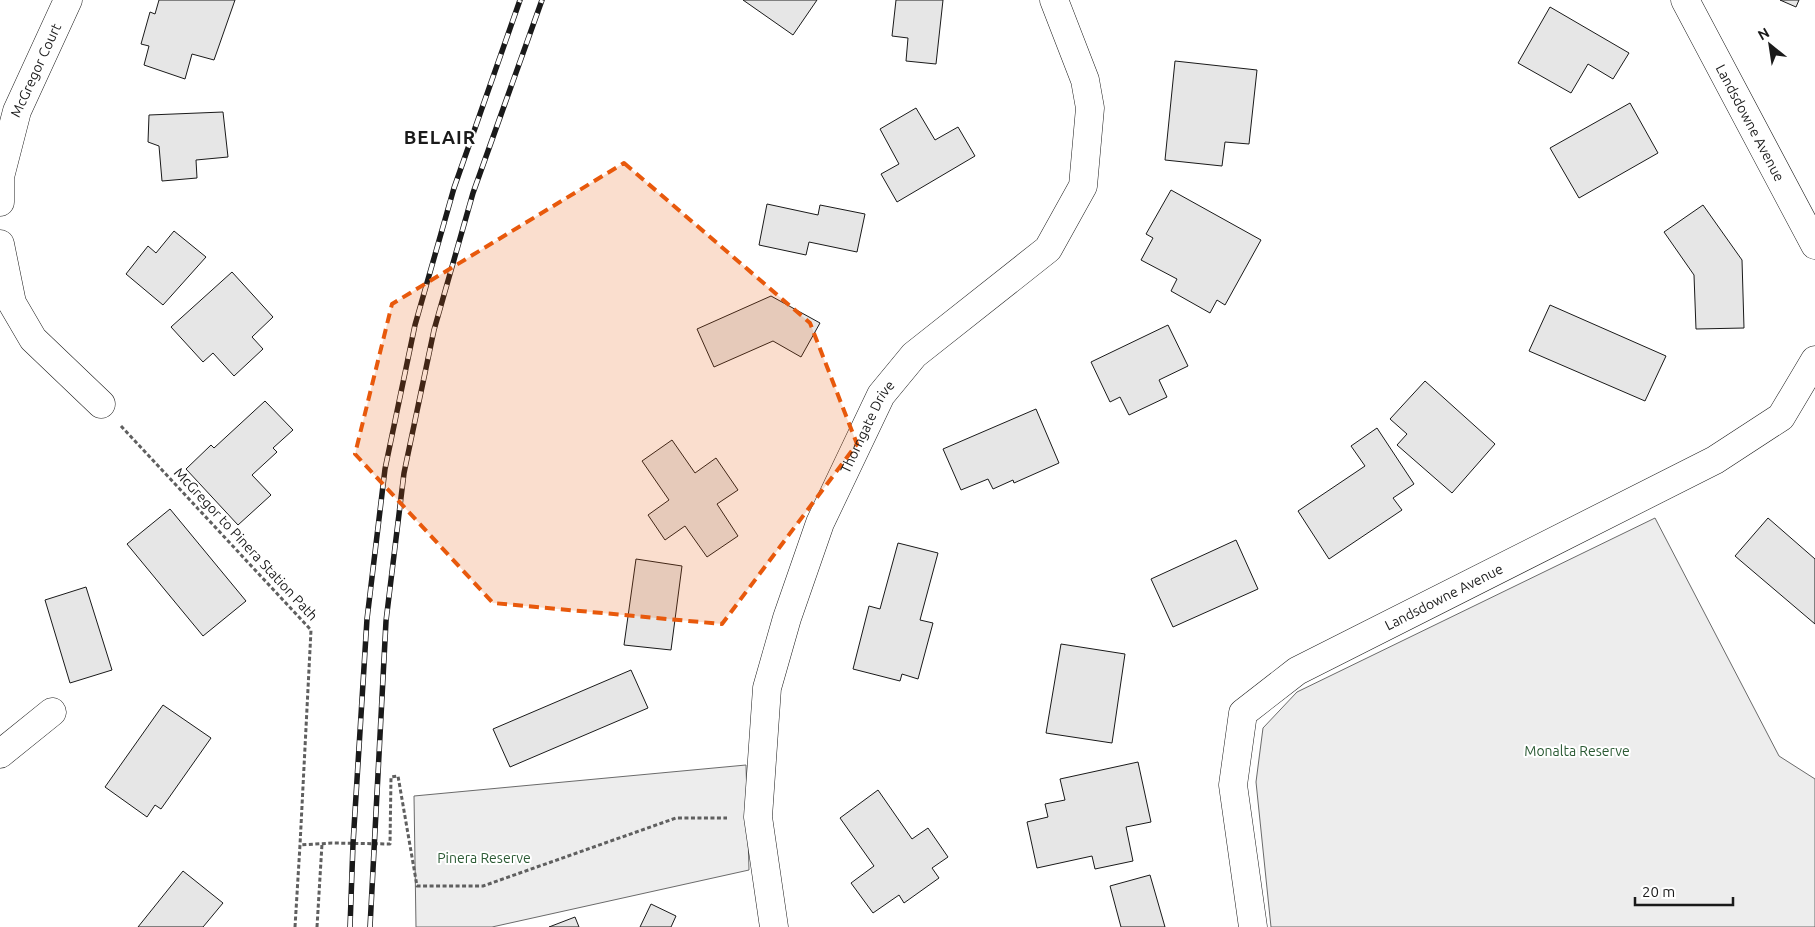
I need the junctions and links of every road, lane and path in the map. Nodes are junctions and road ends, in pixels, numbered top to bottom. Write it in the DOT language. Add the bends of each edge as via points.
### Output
graph roads {
  1 [pos="68,0"];
  2 [pos="1054,0"];
  3 [pos="1685,0"];
  4 [pos="0,202"];
  5 [pos="0,244"];
  6 [pos="1815,245"];
  7 [pos="1815,360"];
  8 [pos="100,404"];
  9 [pos="52,712"];
  10 [pos="0,754"];
  11 [pos="758,817"];
  12 [pos="322,844"];
  13 [pos="300,845"];
  14 [pos="295,927"];
  15 [pos="317,927"];
  16 [pos="774,927"];
  17 [pos="1252,927"];
  1 -- 4 [label="street, McGregor Court" via="17,112 0,177"];
  2 -- 11 [label="street, Thorngate Drive" via="1085,80 1090,108 1083,186 1048,250 914,355 881,395 820,523 787,618 767,688"];
  3 -- 6 [label="street, Landsdowne Avenue"];
  5 -- 8 [label="street" via="12,303 34,339"];
  7 -- 17 [label="street, Landsdowne Avenue" via="1781,417 1715,460 1297,671 1244,713 1233,785"];
  8 -- 13 [label="path, McGregor to Pinera Station Path" via="311,630"];
  9 -- 10 [label="street"];
  11 -- 12 [label="path" via="676,818 483,886 417,886 398,776 391,776 390,844"];
  11 -- 16 [label="street, Thorngate Drive"];
  12 -- 13 [label="path"];
  12 -- 15 [label="path"];
  13 -- 14 [label="path, McGregor to Pinera Station Path"];
}
